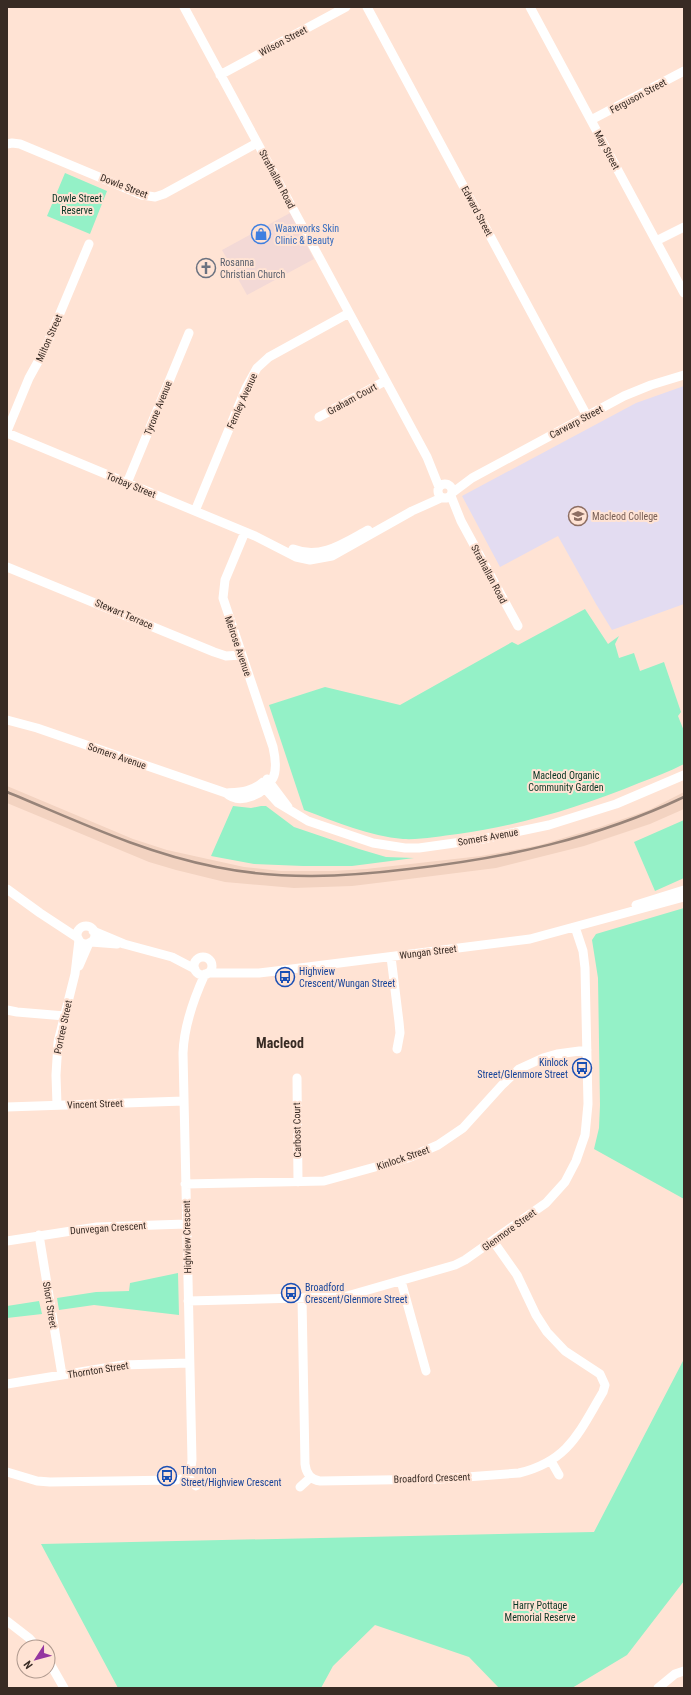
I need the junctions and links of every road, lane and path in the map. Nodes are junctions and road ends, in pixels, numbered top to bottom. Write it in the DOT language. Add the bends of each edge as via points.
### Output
graph roads {
  1 [pos="184,7"];
  2 [pos="346,7"];
  3 [pos="367,7"];
  4 [pos="530,7"];
  5 [pos="684,71"];
  6 [pos="220,75"];
  7 [pos="592,120"];
  8 [pos="257,143"];
  9 [pos="7,144"];
  10 [pos="684,227"];
  11 [pos="656,242"];
  12 [pos="89,244"];
  13 [pos="684,292"];
  14 [pos="349,313"];
  15 [pos="189,333"];
  16 [pos="684,376"];
  17 [pos="385,381"];
  18 [pos="587,416"];
  19 [pos="320,417"];
  20 [pos="7,432"];
  21 [pos="127,483"];
  22 [pos="445,491"];
  23 [pos="195,511"];
  24 [pos="245,532"];
  25 [pos="311,557"];
  26 [pos="7,567"];
  27 [pos="518,626"];
  28 [pos="241,655"];
  29 [pos="7,720"];
  30 [pos="684,775"];
  31 [pos="265,784"];
  32 [pos="7,889"];
  33 [pos="684,890"];
  34 [pos="684,897"];
  35 [pos="611,916"];
  36 [pos="53,922"];
  37 [pos="82,927"];
  38 [pos="576,927"];
  39 [pos="93,931"];
  40 [pos="78,939"];
  41 [pos="90,943"];
  42 [pos="124,944"];
  43 [pos="172,957"];
  44 [pos="391,957"];
  45 [pos="199,958"];
  46 [pos="212,962"];
  47 [pos="201,972"];
  48 [pos="242,973"];
  49 [pos="75,974"];
  50 [pos="7,1010"];
  51 [pos="65,1016"];
  52 [pos="397,1050"];
  53 [pos="587,1050"];
  54 [pos="297,1078"];
  55 [pos="184,1100"];
  56 [pos="57,1105"];
  57 [pos="7,1107"];
  58 [pos="298,1182"];
  59 [pos="185,1184"];
  60 [pos="186,1224"];
  61 [pos="39,1235"];
  62 [pos="7,1241"];
  63 [pos="493,1241"];
  64 [pos="401,1281"];
  65 [pos="302,1298"];
  66 [pos="188,1301"];
  67 [pos="189,1363"];
  68 [pos="426,1371"];
  69 [pos="62,1375"];
  70 [pos="7,1384"];
  71 [pos="551,1461"];
  72 [pos="7,1472"];
  73 [pos="559,1475"];
  74 [pos="187,1476"];
  75 [pos="311,1477"];
  76 [pos="196,1486"];
  77 [pos="300,1487"];
  78 [pos="7,1621"];
  79 [pos="30,1639"];
  80 [pos="684,1671"];
  81 [pos="56,1674"];
  82 [pos="64,1688"];
  83 [pos="658,1688"];
  1 -- 6 [label="street, Strathallan Road"];
  2 -- 6 [label="street, Wilson Street"];
  3 -- 18 [label="street, Edward Street"];
  4 -- 7 [label="street, May Street"];
  5 -- 7 [label="street, Ferguson Street"];
  6 -- 8 [label="street, Strathallan Road"];
  7 -- 11 [label="street, May Street"];
  8 -- 9 [label="street, Dowle Street" via="164,194 152,197 20,144"];
  8 -- 14 [label="street, Strathallan Road"];
  10 -- 11 [label="street"];
  11 -- 13 [label="street, May Street"];
  12 -- 20 [label="street, Milton Street"];
  14 -- 17 [label="street, Strathallan Road"];
  14 -- 23 [label="street, Fernley Avenue" via="277,352 257,368 246,388"];
  15 -- 21 [label="street, Tyrone Avenue"];
  16 -- 18 [label="street, Carwarp Street" via="636,391"];
  17 -- 19 [label="street, Graham Court"];
  17 -- 22 [label="street, Strathallan Road"];
  18 -- 22 [label="street, Carwarp Street"];
  20 -- 21 [label="street, Torbay Street"];
  21 -- 23 [label="street, Torbay Street"];
  22 -- 25 [label="street, Carwarp Street" via="333,549"];
  22 -- 27 [label="street, Strathallan Road"];
  23 -- 24 [label="street, Torbay Street"];
  24 -- 25 [label="street, Torbay Street"];
  24 -- 28 [label="street, Melrose Avenue" via="222,591"];
  26 -- 28 [label="street, Stewart Terrace" via="214,652 226,656"];
  28 -- 31 [label="street, Melrose Avenue" via="273,748 275,762"];
  29 -- 31 [label="street, Somers Avenue" via="226,793 245,792"];
  30 -- 31 [label="street, Somers Avenue" via="616,804 549,825 483,839 419,848 373,843 308,821 290,810"];
  32 -- 36 [label="street"];
  33 -- 35 [label="street, Wungan Street" via="631,906"];
  34 -- 35 [label="street, Wungan Street"];
  35 -- 38 [label="street, Wungan Street"];
  36 -- 37 [label="street"];
  36 -- 40 [label="street"];
  37 -- 39 [label="street" via="90,927"];
  37 -- 40 [label="street" via="78,930"];
  38 -- 44 [label="street, Wungan Street" via="530,939"];
  38 -- 53 [label="street, Glenmore Street" via="585,968"];
  39 -- 41 [label="street" via="94,938"];
  39 -- 42 [label="street, Wungan Street"];
  40 -- 41 [label="street" via="83,943"];
  40 -- 49 [label="street, Portree Street"];
  41 -- 42 [label="street, Wungan Street"];
  41 -- 49 [label="street, Portree Street"];
  42 -- 43 [label="street, Wungan Street"];
  43 -- 45 [label="street, Wungan Street"];
  43 -- 47 [label="street, Wungan Street"];
  44 -- 48 [label="street, Wungan Street"];
  44 -- 52 [label="street" via="400,1033"];
  45 -- 46 [label="street" via="208,958"];
  45 -- 47 [label="street" via="196,961"];
  46 -- 47 [label="street" via="211,970"];
  46 -- 48 [label="street, Wungan Street"];
  47 -- 48 [label="street, Wungan Street"];
  47 -- 55 [label="street, Highview Crescent" via="183,1045"];
  49 -- 51 [label="street, Portree Street"];
  50 -- 51 [label="street"];
  51 -- 56 [label="street, Portree Street" via="56,1055"];
  53 -- 58 [label="street, Kinlock Street" via="557,1054 519,1069 462,1128 424,1152 324,1181"];
  53 -- 63 [label="street, Glenmore Street" via="587,1122 581,1148 570,1173 546,1202"];
  54 -- 58 [label="street, Carbost Court"];
  55 -- 56 [label="street, Vincent Street"];
  55 -- 59 [label="street, Highview Crescent"];
  56 -- 57 [label="street, Vincent Street"];
  58 -- 59 [label="street, Kinlock Street"];
  59 -- 60 [label="street, Highview Crescent"];
  60 -- 61 [label="street, Dunvegan Crescent" via="97,1227"];
  60 -- 66 [label="street, Highview Crescent"];
  61 -- 62 [label="street, Dunvegan Crescent"];
  61 -- 69 [label="street, Short Street"];
  63 -- 64 [label="street, Glenmore Street" via="455,1265"];
  63 -- 71 [label="street, Broadford Crescent" via="517,1275 547,1332 565,1351 600,1374 604,1381 603,1392 574,1441"];
  64 -- 65 [label="street, Glenmore Street" via="347,1296"];
  64 -- 68 [label="street"];
  65 -- 66 [label="street, Glenmore Street"];
  65 -- 75 [label="street" via="306,1469"];
  66 -- 67 [label="street, Highview Crescent"];
  67 -- 69 [label="street, Thornton Street" via="132,1364"];
  67 -- 74 [label="street, Highview Crescent" via="192,1460"];
  69 -- 70 [label="street, Thornton Street"];
  71 -- 73 [label="street"];
  71 -- 75 [label="street, Broadford Crescent" via="519,1473 466,1477 320,1481"];
  72 -- 74 [label="street" via="59,1483 176,1480"];
  74 -- 76 [label="street"];
  75 -- 77 [label="street"];
  78 -- 79 [label="street"];
  80 -- 83 [label="street" via="675,1674"];
  81 -- 82 [label="street"];
}
